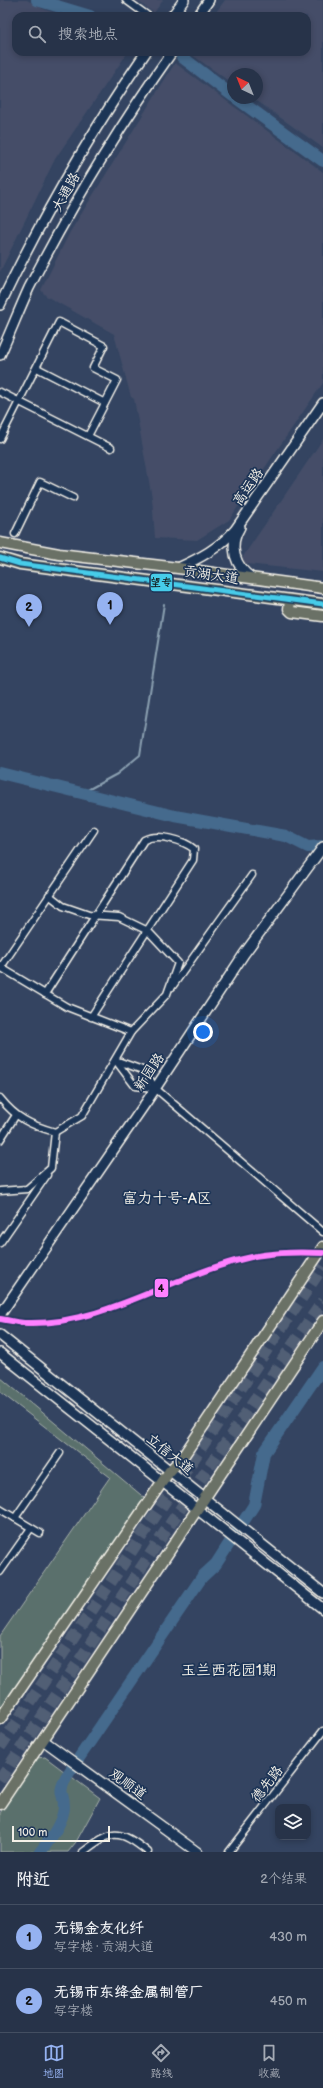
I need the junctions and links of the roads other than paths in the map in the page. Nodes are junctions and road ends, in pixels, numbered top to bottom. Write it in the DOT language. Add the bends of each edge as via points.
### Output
graph roads {
  1 [pos="126,0"];
  2 [pos="184,0"];
  3 [pos="209,0"];
  4 [pos="142,12"];
  5 [pos="175,12"];
  6 [pos="201,12"];
  7 [pos="143,56"];
  8 [pos="169,56"];
  9 [pos="0,305"];
  10 [pos="0,355"];
  11 [pos="37,368"];
  12 [pos="0,392"];
  13 [pos="20,401"];
  14 [pos="105,403"];
  15 [pos="323,403"];
  16 [pos="323,407"];
  17 [pos="88,436"];
  18 [pos="0,440"];
  19 [pos="111,448"];
  20 [pos="73,498"];
  21 [pos="15,534"];
  22 [pos="0,543"];
  23 [pos="0,558"];
  24 [pos="178,568"];
  25 [pos="255,580"];
  26 [pos="323,588"];
  27 [pos="290,600"];
  28 [pos="323,604"];
  29 [pos="323,616"];
  30 [pos="94,830"];
  31 [pos="323,847"];
  32 [pos="323,853"];
  33 [pos="314,863"];
  34 [pos="252,875"];
  35 [pos="49,896"];
  36 [pos="97,916"];
  37 [pos="148,931"];
  38 [pos="1,967"];
  39 [pos="45,994"];
  40 [pos="167,994"];
  41 [pos="91,1017"];
  42 [pos="132,1032"];
  43 [pos="115,1060"];
  44 [pos="156,1089"];
  45 [pos="0,1098"];
  46 [pos="16,1115"];
  47 [pos="55,1132"];
  48 [pos="0,1140"];
  49 [pos="51,1168"];
  50 [pos="0,1191"];
  51 [pos="323,1232"];
  52 [pos="0,1242"];
  53 [pos="323,1247"];
  54 [pos="0,1315"];
  55 [pos="0,1320"];
  56 [pos="323,1321"];
  57 [pos="0,1335"];
  58 [pos="0,1352"];
  59 [pos="60,1453"];
  60 [pos="169,1472"];
  61 [pos="162,1483"];
  62 [pos="203,1499"];
  63 [pos="197,1508"];
  64 [pos="0,1509"];
  65 [pos="15,1518"];
  66 [pos="31,1528"];
  67 [pos="40,1533"];
  68 [pos="0,1572"];
  69 [pos="323,1593"];
  70 [pos="323,1609"];
  71 [pos="0,1719"];
  72 [pos="323,1731"];
  73 [pos="323,1736"];
  74 [pos="42,1741"];
  75 [pos="82,1769"];
  76 [pos="0,1804"];
  77 [pos="83,1852"];
  78 [pos="148,1852"];
  79 [pos="191,1852"];
  80 [pos="197,1852"];
  81 [pos="229,1852"];
  82 [pos="234,1852"];
  1 -- 4 [label="street"];
  2 -- 5 [label="street"];
  3 -- 6 [label="street"];
  7 -- 9 [label="street, 大通路" via="112,101 71,171 24,254"];
  8 -- 10 [label="street, 大通路" via="137,101 87,183 29,289"];
  11 -- 13 [label="street"];
  11 -- 14 [label="street"];
  11 -- 14 [label="street" via="59,322 104,346 93,368 117,380"];
  12 -- 13 [label="street"];
  13 -- 17 [label="street"];
  13 -- 18 [label="street"];
  14 -- 17 [label="street"];
  15 -- 24 [label="street, 高运路" via="224,543"];
  16 -- 25 [label="street, 高运路" via="237,532 234,549 236,563 243,572"];
  17 -- 19 [label="street"];
  20 -- 21 [label="street" via="40,482"];
  22 -- 24 [label="main road, 贡湖大道" via="59,554"];
  23 -- 27 [label="main road, 贡湖大道" via="20,564"];
  24 -- 25 [label="main road, 贡湖大道"];
  25 -- 26 [label="main road, 贡湖大道"];
  27 -- 28 [label="main road, 贡湖大道"];
  27 -- 29 [label="main road" via="289,609 292,612"];
  30 -- 35 [label="street"];
  31 -- 33 [label="street, 新园路"];
  32 -- 33 [label="street, 新园路"];
  33 -- 44 [label="street, 新园路" via="244,954"];
  34 -- 40 [label="street"];
  35 -- 36 [label="street" via="64,906"];
  35 -- 38 [label="street"];
  36 -- 37 [label="street" via="119,917"];
  36 -- 37 [label="street" via="144,840 151,837 185,842 194,849 193,860"];
  36 -- 39 [label="street"];
  37 -- 40 [label="street" via="178,963"];
  37 -- 41 [label="street"];
  38 -- 39 [label="street"];
  39 -- 41 [label="street" via="66,1007"];
  40 -- 42 [label="street"];
  41 -- 42 [label="street"];
  42 -- 43 [label="street"];
  43 -- 44 [label="street" via="145,1071"];
  43 -- 44 [label="street" via="135,1086"];
  43 -- 47 [label="street" via="82,1116"];
  44 -- 51 [label="street"];
  44 -- 54 [label="street, 新园路"];
  44 -- 55 [label="street, 新园路"];
  45 -- 46 [label="street"];
  46 -- 47 [label="street" via="32,1125"];
  46 -- 48 [label="street"];
  47 -- 49 [label="street"];
  49 -- 50 [label="street" via="27,1188"];
  49 -- 52 [label="street"];
  53 -- 60 [label="main road" via="186,1451"];
  56 -- 62 [label="main road"];
  57 -- 60 [label="street, 立信大道"];
  58 -- 61 [label="street, 立信大道"];
  59 -- 65 [label="street"];
  60 -- 61 [label="main road"];
  60 -- 62 [label="street, 立信大道"];
  61 -- 63 [label="street, 立信大道"];
  61 -- 71 [label="main road"];
  62 -- 63 [label="main road"];
  62 -- 69 [label="street, 立信大道"];
  63 -- 70 [label="street, 立信大道"];
  63 -- 74 [label="main road"];
  64 -- 65 [label="street"];
  65 -- 66 [label="street"];
  66 -- 67 [label="street"];
  66 -- 68 [label="street"];
  72 -- 81 [label="street, 德先路"];
  73 -- 82 [label="street, 德先路"];
  74 -- 75 [label="street, 观顺道"];
  74 -- 76 [label="main road"];
  75 -- 79 [label="street, 观顺道"];
  75 -- 80 [label="street, 观顺道"];
  77 -- 78 [label="street" via="104,1836 118,1834 132,1840"];
}
